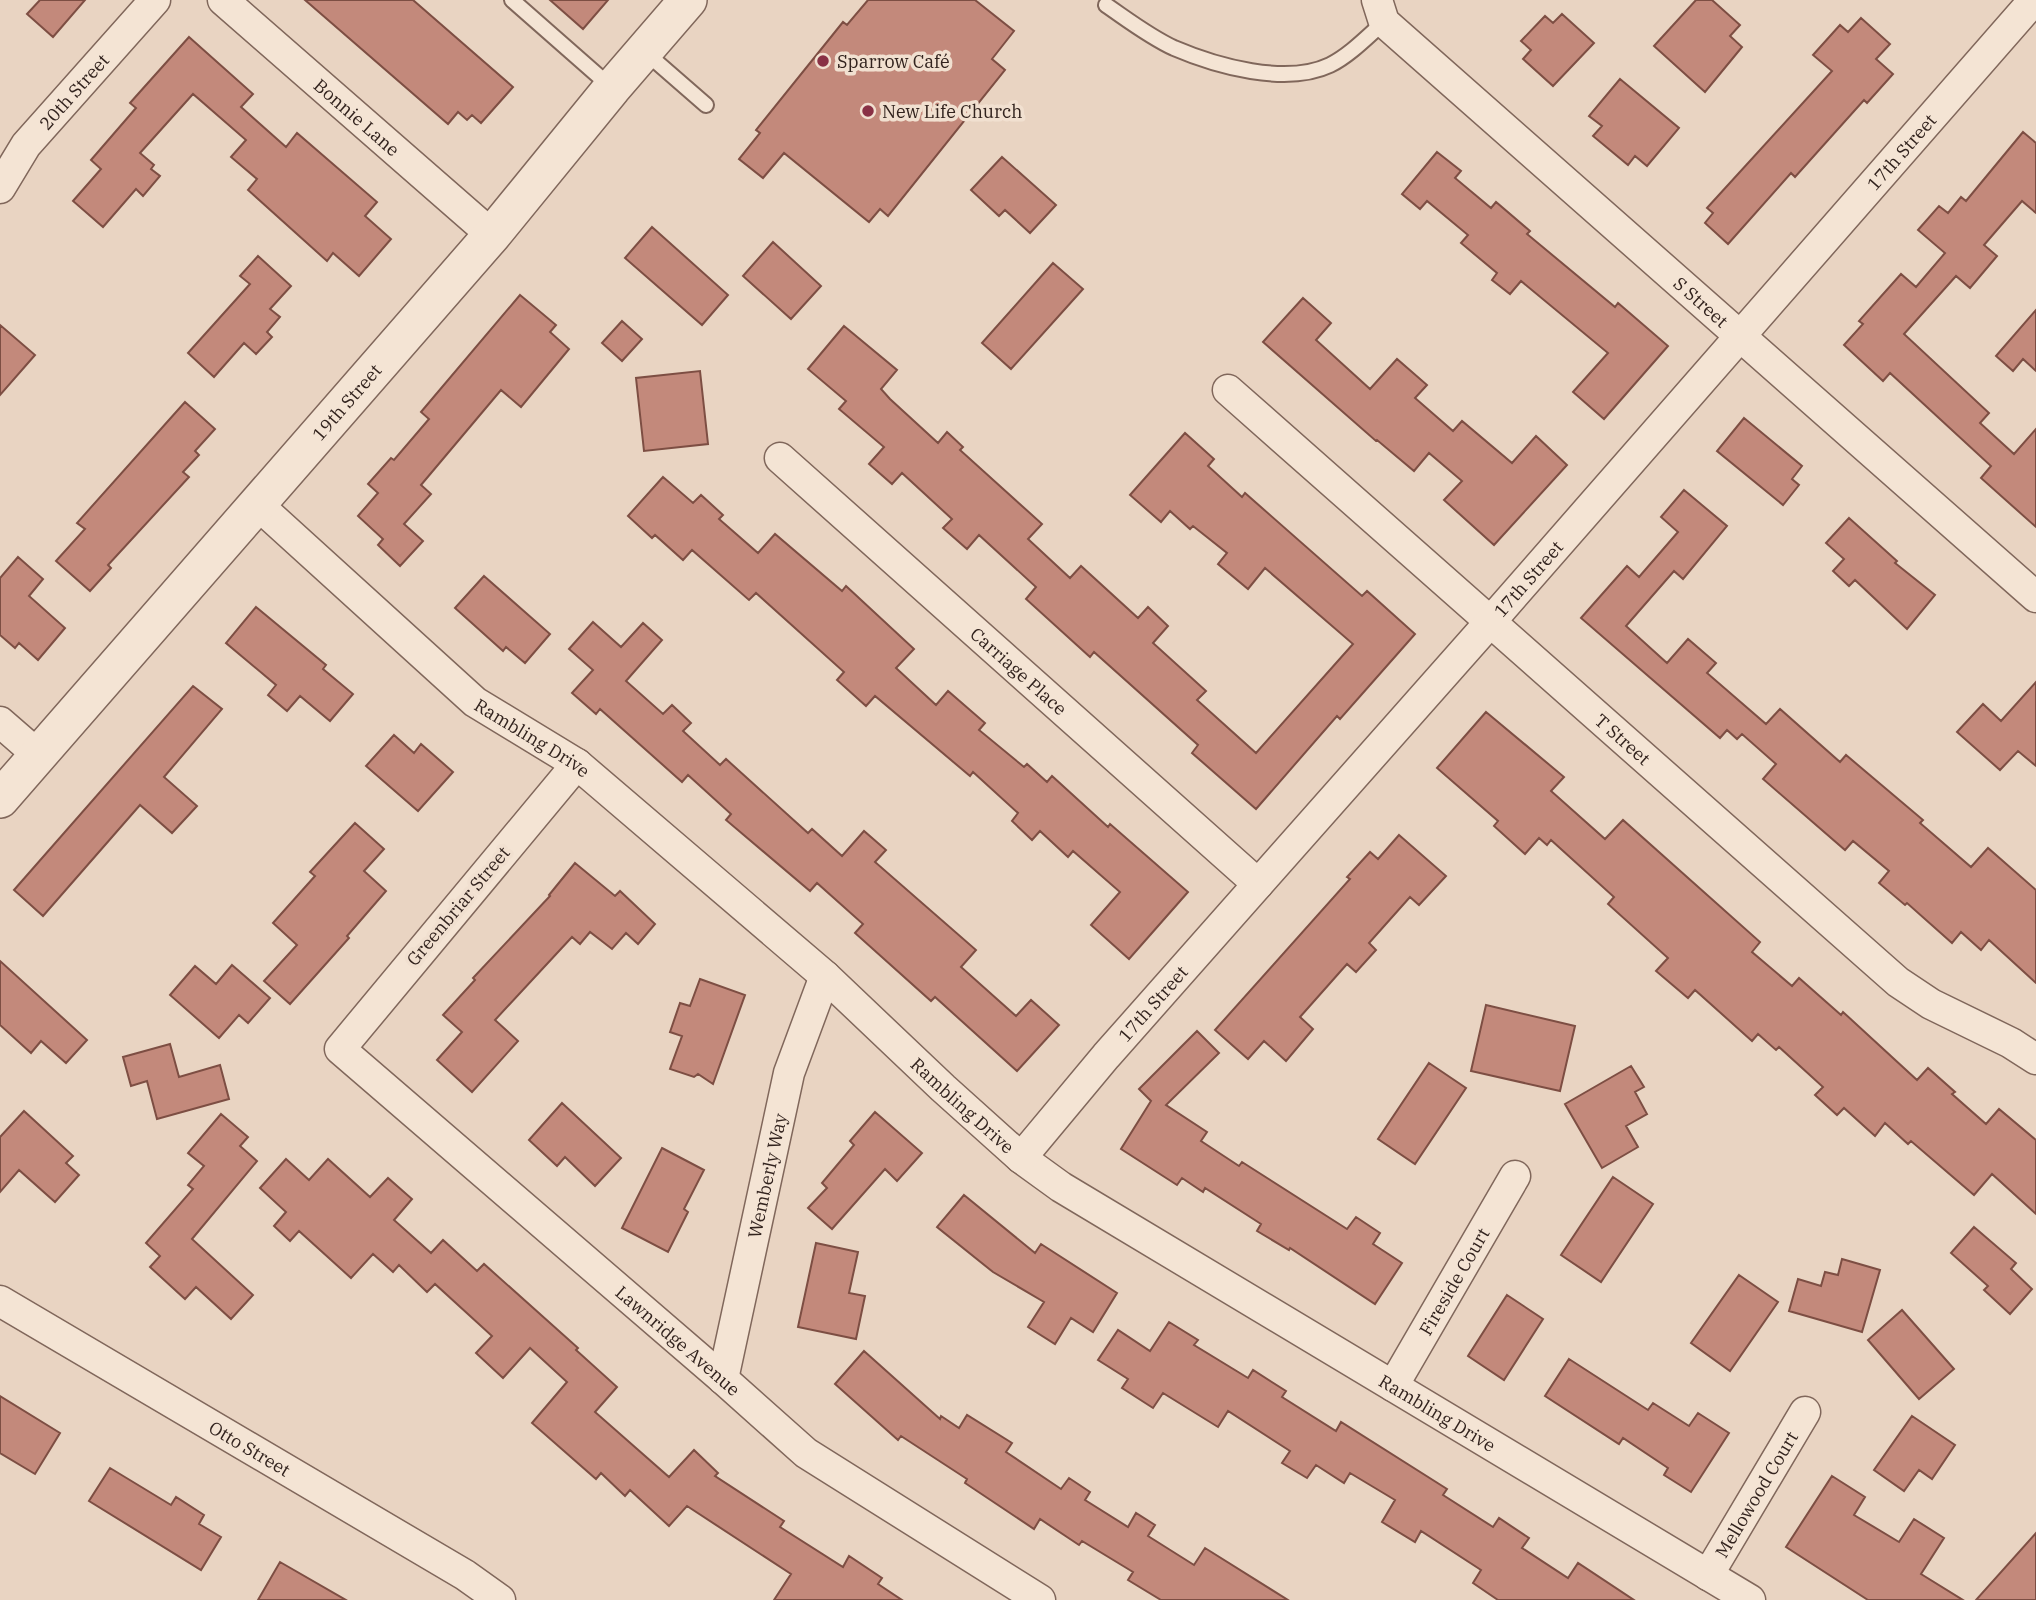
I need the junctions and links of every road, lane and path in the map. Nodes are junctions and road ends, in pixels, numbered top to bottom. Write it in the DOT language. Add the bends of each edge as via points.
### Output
graph roads {
  1 [pos="155,0"];
  2 [pos="223,0"];
  3 [pos="512,0"];
  4 [pos="688,0"];
  5 [pos="2034,0"];
  6 [pos="1106,5"];
  7 [pos="1380,11"];
  8 [pos="644,51"];
  9 [pos="612,88"];
  10 [pos="706,105"];
  11 [pos="0,188"];
  12 [pos="492,235"];
  13 [pos="1740,337"];
  14 [pos="1228,390"];
  15 [pos="780,458"];
  16 [pos="257,504"];
  17 [pos="2036,597"];
  18 [pos="1491,621"];
  19 [pos="0,722"];
  20 [pos="38,755"];
  21 [pos="577,764"];
  22 [pos="0,799"];
  23 [pos="1258,884"];
  24 [pos="825,975"];
  25 [pos="340,1049"];
  26 [pos="2036,1059"];
  27 [pos="1021,1158"];
  28 [pos="1515,1176"];
  29 [pos="0,1301"];
  30 [pos="723,1379"];
  31 [pos="1393,1386"];
  32 [pos="1805,1412"];
  33 [pos="1708,1575"];
  34 [pos="500,1600"];
  35 [pos="1040,1600"];
  36 [pos="1749,1600"];
  1 -- 11 [label="street, 20th Street" via="26,145"];
  2 -- 12 [label="street, Bonnie Lane"];
  3 -- 9 [label="lane"];
  4 -- 8 [label="street, 19th Street"];
  5 -- 13 [label="street, 17th Street"];
  6 -- 7 [label="lane" via="1173,48 1268,74 1300,73 1330,65"];
  7 -- 13 [label="street, S Street"];
  8 -- 9 [label="street, 19th Street"];
  8 -- 10 [label="lane"];
  9 -- 12 [label="street, 19th Street"];
  12 -- 16 [label="street, 19th Street"];
  13 -- 17 [label="street, S Street"];
  13 -- 18 [label="street, 17th Street"];
  14 -- 18 [label="street, T Street"];
  15 -- 23 [label="street, Carriage Place"];
  16 -- 20 [label="street, 19th Street"];
  16 -- 21 [label="street, Rambling Drive" via="475,702"];
  18 -- 23 [label="street, 17th Street"];
  18 -- 26 [label="street, T Street" via="1898,982"];
  19 -- 20 [label="street"];
  20 -- 22 [label="street, 19th Street"];
  21 -- 24 [label="street, Rambling Drive"];
  21 -- 25 [label="street, Greenbriar Street"];
  23 -- 27 [label="street, 17th Street"];
  24 -- 27 [label="street, Rambling Drive"];
  24 -- 30 [label="street, Wemberly Way" via="789,1073"];
  25 -- 30 [label="street, Lawnridge Avenue"];
  27 -- 31 [label="street, Rambling Drive"];
  28 -- 31 [label="street, Fireside Court"];
  29 -- 34 [label="street, Otto Street"];
  30 -- 35 [label="street, Lawnridge Avenue" via="806,1453"];
  31 -- 33 [label="street, Rambling Drive"];
  32 -- 33 [label="street, Mellowood Court"];
  33 -- 36 [label="street, Rambling Drive"];
}
